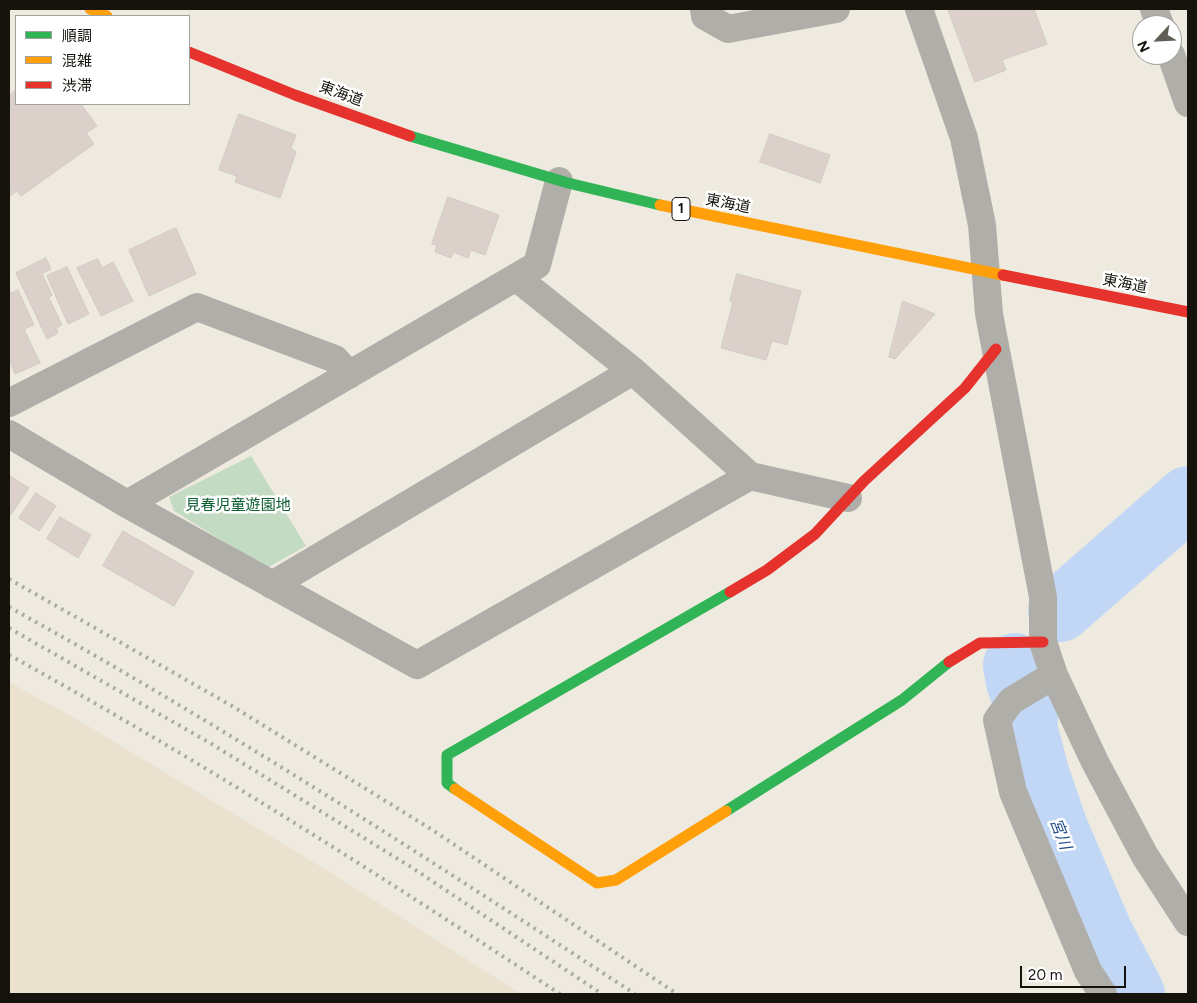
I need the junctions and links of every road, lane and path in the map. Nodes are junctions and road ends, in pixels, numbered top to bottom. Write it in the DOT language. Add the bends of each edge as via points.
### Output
graph roads {
  1 [pos="90,9"];
  2 [pos="704,9"];
  3 [pos="836,9"];
  4 [pos="919,9"];
  5 [pos="105,15"];
  6 [pos="190,52"];
  7 [pos="1175,65"];
  8 [pos="1188,102"];
  9 [pos="559,181"];
  10 [pos="986,271"];
  11 [pos="517,278"];
  12 [pos="1188,312"];
  13 [pos="996,348"];
  14 [pos="633,371"];
  15 [pos="349,375"];
  16 [pos="9,403"];
  17 [pos="9,434"];
  18 [pos="750,476"];
  19 [pos="848,498"];
  20 [pos="127,504"];
  21 [pos="272,585"];
  22 [pos="1043,642"];
  23 [pos="1045,681"];
  24 [pos="1188,922"];
  25 [pos="1103,994"];
  1 -- 5 [label="main road"];
  2 -- 3 [label="street" via="706,16 728,29"];
  4 -- 10 [label="street" via="964,138 982,225"];
  6 -- 9 [label="main road, 東海道 / 1" via="360,117 509,168"];
  7 -- 8 [label="street"];
  9 -- 10 [label="main road, 東海道 / 1" via="623,198"];
  9 -- 11 [label="street" via="538,265"];
  10 -- 12 [label="main road, 東海道 / 1"];
  10 -- 13 [label="street" via="989,314"];
  11 -- 14 [label="street"];
  11 -- 15 [label="street"];
  13 -- 19 [label="main road" via="965,388"];
  13 -- 22 [label="street" via="1043,597"];
  14 -- 18 [label="street"];
  14 -- 21 [label="street"];
  15 -- 16 [label="street" via="335,359 197,307"];
  15 -- 20 [label="street"];
  17 -- 20 [label="street"];
  18 -- 19 [label="street"];
  18 -- 21 [label="street" via="417,664"];
  19 -- 22 [label="main road" via="816,534 767,570 447,755 447,783 597,883 616,880 902,700 950,660 980,643"];
  20 -- 21 [label="street"];
  22 -- 23 [label="street"];
  23 -- 24 [label="street" via="1095,762 1145,856"];
  23 -- 25 [label="street" via="1011,701 997,720 1013,792 1088,971"];
}
